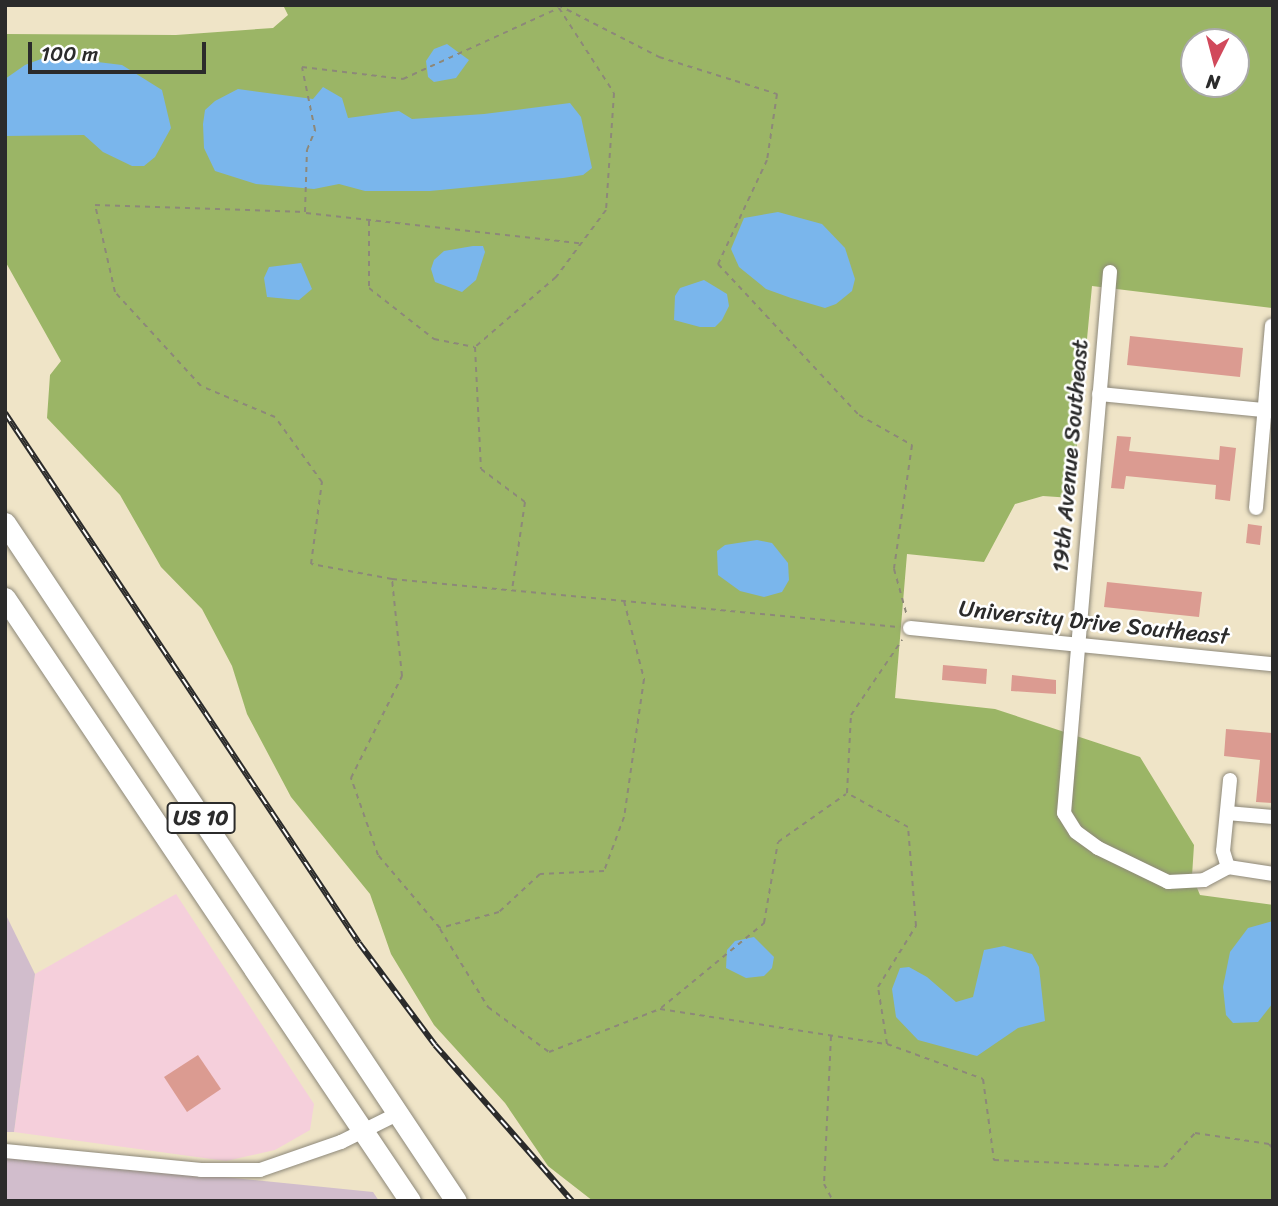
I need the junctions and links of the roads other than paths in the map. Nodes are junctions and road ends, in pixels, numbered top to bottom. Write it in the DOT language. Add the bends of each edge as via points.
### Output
graph roads {
  1 [pos="1110,272"];
  2 [pos="1272,326"];
  3 [pos="1099,394"];
  4 [pos="1269,411"];
  5 [pos="1256,508"];
  6 [pos="5,523"];
  7 [pos="5,597"];
  8 [pos="910,628"];
  9 [pos="1078,645"];
  10 [pos="1273,664"];
  11 [pos="1230,780"];
  12 [pos="1227,813"];
  13 [pos="1273,817"];
  14 [pos="1228,867"];
  15 [pos="1273,874"];
  16 [pos="399,1112"];
  17 [pos="365,1131"];
  18 [pos="5,1151"];
  19 [pos="410,1201"];
  20 [pos="456,1201"];
  1 -- 3 [label="street, 19th Avenue Southeast"];
  2 -- 4 [label="street"];
  3 -- 4 [label="street"];
  3 -- 9 [label="street, 19th Avenue Southeast"];
  4 -- 5 [label="street"];
  6 -- 16 [label="highway, US 10"];
  7 -- 17 [label="highway, US 10"];
  8 -- 9 [label="street, University Drive Southeast"];
  9 -- 10 [label="street, University Drive Southeast"];
  9 -- 14 [label="street, 19th Avenue Southeast" via="1064,813 1069,823 1098,848 1168,882 1203,880"];
  11 -- 12 [label="street"];
  12 -- 13 [label="street"];
  12 -- 14 [label="street" via="1223,851"];
  14 -- 15 [label="street"];
  16 -- 17 [label="street"];
  16 -- 20 [label="highway, US 10"];
  17 -- 18 [label="street" via="260,1170 201,1170"];
  17 -- 19 [label="highway, US 10"];
}
